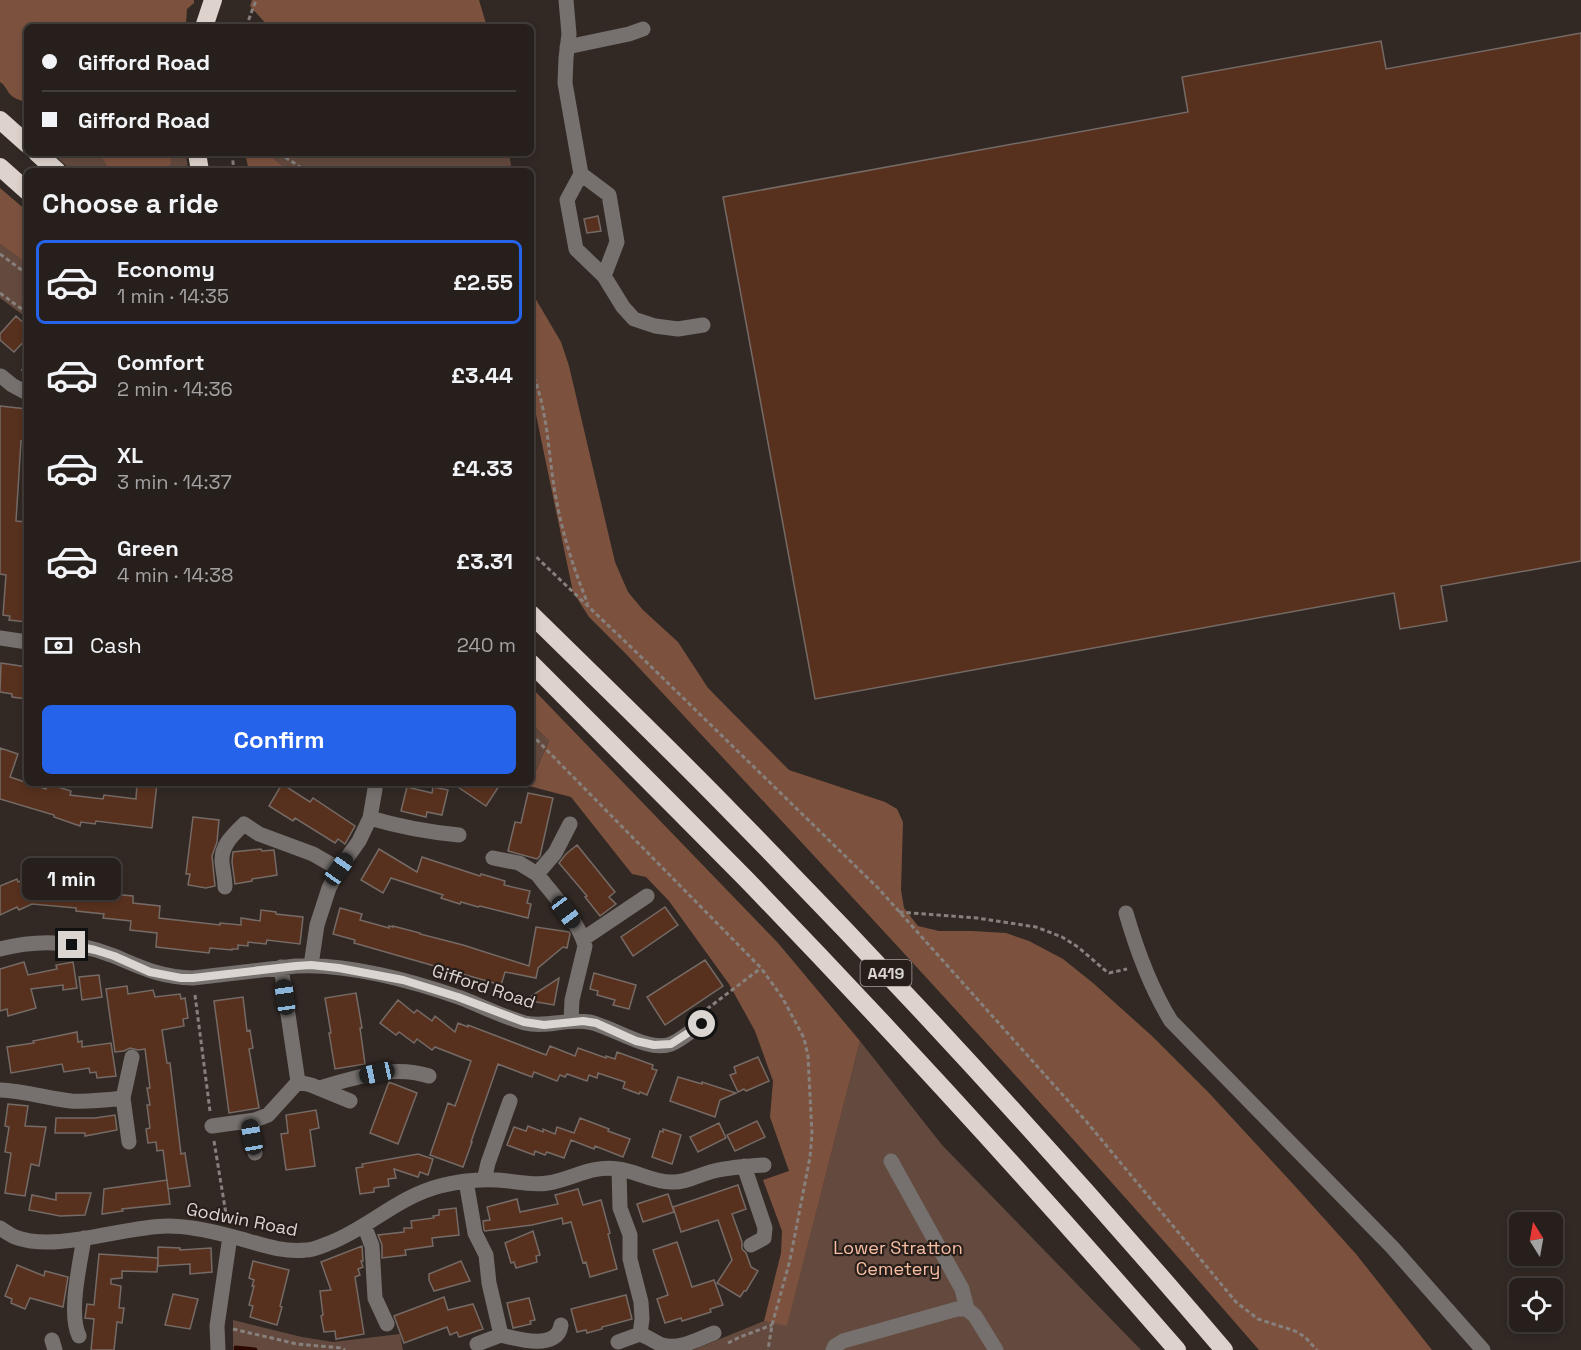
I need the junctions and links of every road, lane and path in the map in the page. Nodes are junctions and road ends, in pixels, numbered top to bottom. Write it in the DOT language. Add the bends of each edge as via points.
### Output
graph roads {
  1 [pos="213,0"];
  2 [pos="256,0"];
  3 [pos="566,0"];
  4 [pos="205,24"];
  5 [pos="247,24"];
  6 [pos="643,29"];
  7 [pos="567,47"];
  8 [pos="0,120"];
  9 [pos="24,141"];
  10 [pos="40,156"];
  11 [pos="284,156"];
  12 [pos="0,167"];
  13 [pos="54,168"];
  14 [pos="302,168"];
  15 [pos="581,174"];
  16 [pos="24,188"];
  17 [pos="0,254"];
  18 [pos="24,272"];
  19 [pos="604,276"];
  20 [pos="0,293"];
  21 [pos="24,311"];
  22 [pos="703,325"];
  23 [pos="0,376"];
  24 [pos="534,379"];
  25 [pos="24,391"];
  26 [pos="534,555"];
  27 [pos="589,606"];
  28 [pos="534,617"];
  29 [pos="0,638"];
  30 [pos="24,642"];
  31 [pos="534,666"];
  32 [pos="534,737"];
  33 [pos="374,786"];
  34 [pos="370,818"];
  35 [pos="570,824"];
  36 [pos="459,835"];
  37 [pos="493,858"];
  38 [pos="339,869"];
  39 [pos="537,874"];
  40 [pos="225,887"];
  41 [pos="647,896"];
  42 [pos="899,912"];
  43 [pos="1126,913"];
  44 [pos="584,939"];
  45 [pos="0,949"];
  46 [pos="311,965"];
  47 [pos="1143,965"];
  48 [pos="281,967"];
  49 [pos="761,968"];
  50 [pos="193,978"];
  51 [pos="572,1021"];
  52 [pos="702,1024"];
  53 [pos="132,1058"];
  54 [pos="429,1076"];
  55 [pos="298,1082"];
  56 [pos="319,1088"];
  57 [pos="0,1090"];
  58 [pos="123,1098"];
  59 [pos="350,1101"];
  60 [pos="510,1101"];
  61 [pos="249,1121"];
  62 [pos="212,1126"];
  63 [pos="129,1142"];
  64 [pos="255,1153"];
  65 [pos="891,1161"];
  66 [pos="764,1165"];
  67 [pos="744,1166"];
  68 [pos="619,1169"];
  69 [pos="484,1180"];
  70 [pos="466,1181"];
  71 [pos="364,1225"];
  72 [pos="0,1228"];
  73 [pos="230,1236"];
  74 [pos="84,1238"];
  75 [pos="751,1245"];
  76 [pos="967,1309"];
  77 [pos="387,1324"];
  78 [pos="561,1325"];
  79 [pos="772,1325"];
  80 [pos="217,1326"];
  81 [pos="640,1334"];
  82 [pos="501,1335"];
  83 [pos="79,1336"];
  84 [pos="720,1339"];
  85 [pos="618,1342"];
  86 [pos="477,1344"];
  87 [pos="344,1349"];
  88 [pos="218,1350"];
  89 [pos="768,1350"];
  90 [pos="833,1350"];
  91 [pos="996,1350"];
  92 [pos="1177,1350"];
  93 [pos="1224,1350"];
  94 [pos="1317,1350"];
  95 [pos="1483,1350"];
  1 -- 4 [label="highway"];
  2 -- 5 [label="path"];
  3 -- 7 [label="street"];
  6 -- 7 [label="street"];
  7 -- 15 [label="street" via="565,83"];
  8 -- 9 [label="highway"];
  10 -- 13 [label="highway"];
  11 -- 14 [label="path"];
  12 -- 16 [label="highway"];
  15 -- 19 [label="street" via="567,200 576,249"];
  15 -- 19 [label="street" via="609,195 617,242"];
  17 -- 18 [label="path"];
  19 -- 22 [label="street" via="634,319 678,329"];
  20 -- 21 [label="path"];
  23 -- 25 [label="street"];
  24 -- 27 [label="path" via="567,547"];
  26 -- 27 [label="path"];
  27 -- 42 [label="path"];
  28 -- 93 [label="highway, A419" via="898,985"];
  29 -- 30 [label="street"];
  31 -- 92 [label="highway, A419" via="831,969 969,1116"];
  32 -- 49 [label="path"];
  33 -- 34 [label="street"];
  34 -- 36 [label="street" via="424,832"];
  34 -- 38 [label="street"];
  35 -- 39 [label="street" via="555,853"];
  37 -- 39 [label="street" via="519,863"];
  38 -- 40 [label="street" via="244,824 223,851"];
  38 -- 46 [label="street" via="320,915"];
  39 -- 44 [label="street"];
  41 -- 44 [label="street"];
  42 -- 47 [label="path" via="1036,927 1078,947 1109,973"];
  42 -- 94 [label="path" via="1101,1138 1236,1302 1258,1319 1295,1331"];
  43 -- 47 [label="street"];
  44 -- 51 [label="street" via="572,1000"];
  45 -- 50 [label="street, Gifford Road" via="27,943 72,945 114,956 150,972"];
  46 -- 48 [label="street, Gifford Road"];
  46 -- 51 [label="street, Gifford Road" via="403,980 524,1022 544,1025"];
  47 -- 95 [label="street" via="1179,1030 1392,1247"];
  48 -- 50 [label="street, Gifford Road"];
  48 -- 55 [label="street"];
  49 -- 52 [label="path" via="706,1010 711,1018"];
  49 -- 79 [label="path" via="804,1038 812,1134 790,1260"];
  50 -- 62 [label="path"];
  51 -- 52 [label="street, Gifford Road" via="596,1023 636,1041 664,1046"];
  53 -- 58 [label="street"];
  54 -- 56 [label="street" via="388,1071"];
  55 -- 56 [label="street"];
  55 -- 61 [label="street" via="268,1115"];
  56 -- 59 [label="street"];
  57 -- 58 [label="street" via="72,1101"];
  58 -- 63 [label="street"];
  60 -- 69 [label="street"];
  61 -- 62 [label="street"];
  61 -- 64 [label="street"];
  62 -- 73 [label="path"];
  65 -- 76 [label="street" via="962,1289"];
  66 -- 67 [label="street, Godwin Road"];
  67 -- 68 [label="street, Godwin Road" via="672,1182"];
  67 -- 75 [label="street" via="765,1228 764,1238"];
  68 -- 69 [label="street, Godwin Road" via="591,1169 547,1183"];
  68 -- 81 [label="street" via="619,1202 630,1235 630,1259 641,1302"];
  69 -- 70 [label="street, Godwin Road"];
  70 -- 71 [label="street, Godwin Road" via="422,1192"];
  70 -- 82 [label="street" via="476,1233 486,1255"];
  71 -- 73 [label="street, Godwin Road" via="340,1239 307,1250 271,1247"];
  71 -- 77 [label="street" via="372,1246 375,1298"];
  72 -- 74 [label="street, Godwin Road" via="27,1241"];
  73 -- 74 [label="street, Godwin Road" via="168,1226"];
  73 -- 80 [label="street"];
  74 -- 83 [label="street" via="74,1310"];
  76 -- 90 [label="street" via="843,1341"];
  76 -- 91 [label="street"];
  78 -- 82 [label="street" via="559,1334 543,1344"];
  79 -- 84 [label="path" via="740,1337"];
  79 -- 89 [label="path"];
  80 -- 87 [label="path" via="297,1344"];
  80 -- 88 [label="street"];
  81 -- 84 [label="street" via="673,1347"];
  81 -- 85 [label="street"];
  82 -- 86 [label="street"];
}
